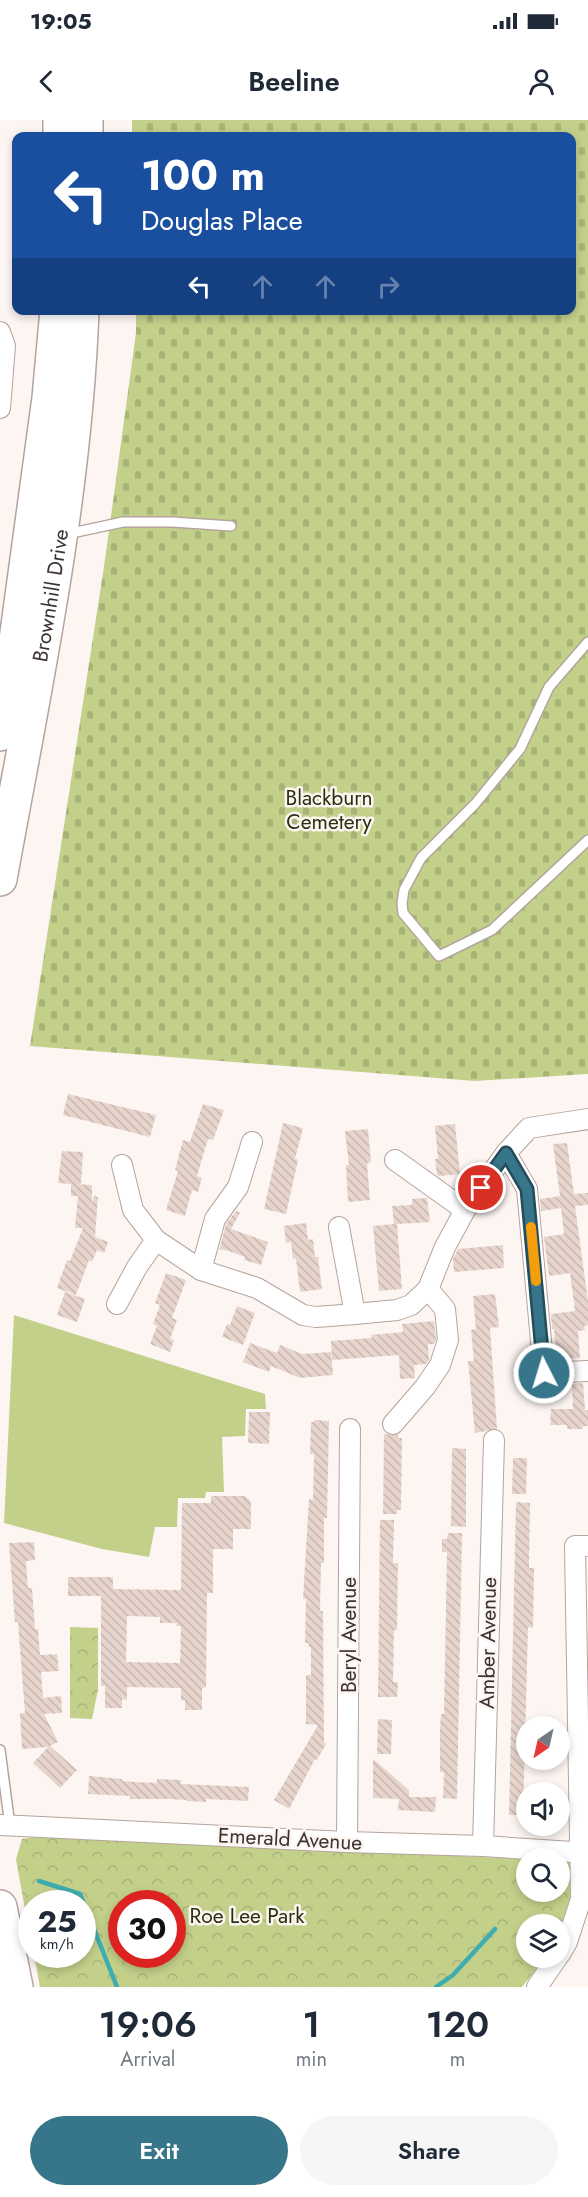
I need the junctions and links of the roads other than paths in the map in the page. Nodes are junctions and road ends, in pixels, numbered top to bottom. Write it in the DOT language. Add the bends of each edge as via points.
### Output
graph roads {
  1 [pos="57,315"];
  2 [pos="82,315"];
  3 [pos="0,332"];
  4 [pos="0,408"];
  5 [pos="231,526"];
  6 [pos="62,535"];
  7 [pos="588,642"];
  8 [pos="0,734"];
  9 [pos="588,840"];
  10 [pos="0,879"];
  11 [pos="588,1119"];
  12 [pos="252,1142"];
  13 [pos="506,1153"];
  14 [pos="395,1160"];
  15 [pos="122,1165"];
  16 [pos="465,1210"];
  17 [pos="339,1227"];
  18 [pos="156,1240"];
  19 [pos="201,1270"];
  20 [pos="428,1289"];
  21 [pos="117,1304"];
  22 [pos="355,1314"];
  23 [pos="588,1371"];
  24 [pos="393,1424"];
  25 [pos="350,1429"];
  26 [pos="494,1440"];
  27 [pos="588,1546"];
  28 [pos="0,1749"];
  29 [pos="5,1826"];
  30 [pos="347,1842"];
  31 [pos="483,1846"];
  32 [pos="584,1853"];
  33 [pos="0,1907"];
  34 [pos="570,1933"];
  35 [pos="550,1968"];
  36 [pos="16,1987"];
  37 [pos="537,1987"];
  1 -- 8 [label="highway, Brownhill Drive" via="49,398"];
  2 -- 6 [label="highway, Brownhill Drive"];
  3 -- 4 [label="street" via="5,364"];
  5 -- 6 [label="lane" via="123,522"];
  6 -- 10 [label="highway, Brownhill Drive"];
  7 -- 9 [label="lane" via="549,687 520,749 475,804 421,858 404,890 403,913 439,956 492,930"];
  11 -- 13 [label="street" via="529,1128"];
  12 -- 19 [label="street" via="238,1187 214,1219"];
  13 -- 16 [label="street"];
  13 -- 23 [label="street" via="527,1189 544,1373"];
  14 -- 16 [label="street"];
  15 -- 18 [label="street" via="133,1210"];
  16 -- 20 [label="street"];
  17 -- 22 [label="street"];
  18 -- 19 [label="street"];
  18 -- 21 [label="street"];
  19 -- 22 [label="street" via="257,1288 303,1315"];
  20 -- 22 [label="street" via="411,1305 397,1310"];
  20 -- 24 [label="street" via="445,1309 448,1340 440,1365"];
  25 -- 30 [label="street, Beryl Avenue"];
  26 -- 31 [label="street, Amber Avenue"];
  27 -- 32 [label="street" via="575,1546"];
  28 -- 29 [label="lane"];
  29 -- 30 [label="street, Emerald Avenue"];
  30 -- 31 [label="street, Emerald Avenue"];
  31 -- 32 [label="street, Emerald Avenue"];
  32 -- 34 [label="street" via="581,1899"];
  33 -- 36 [label="highway"];
  35 -- 37 [label="street"];
}
